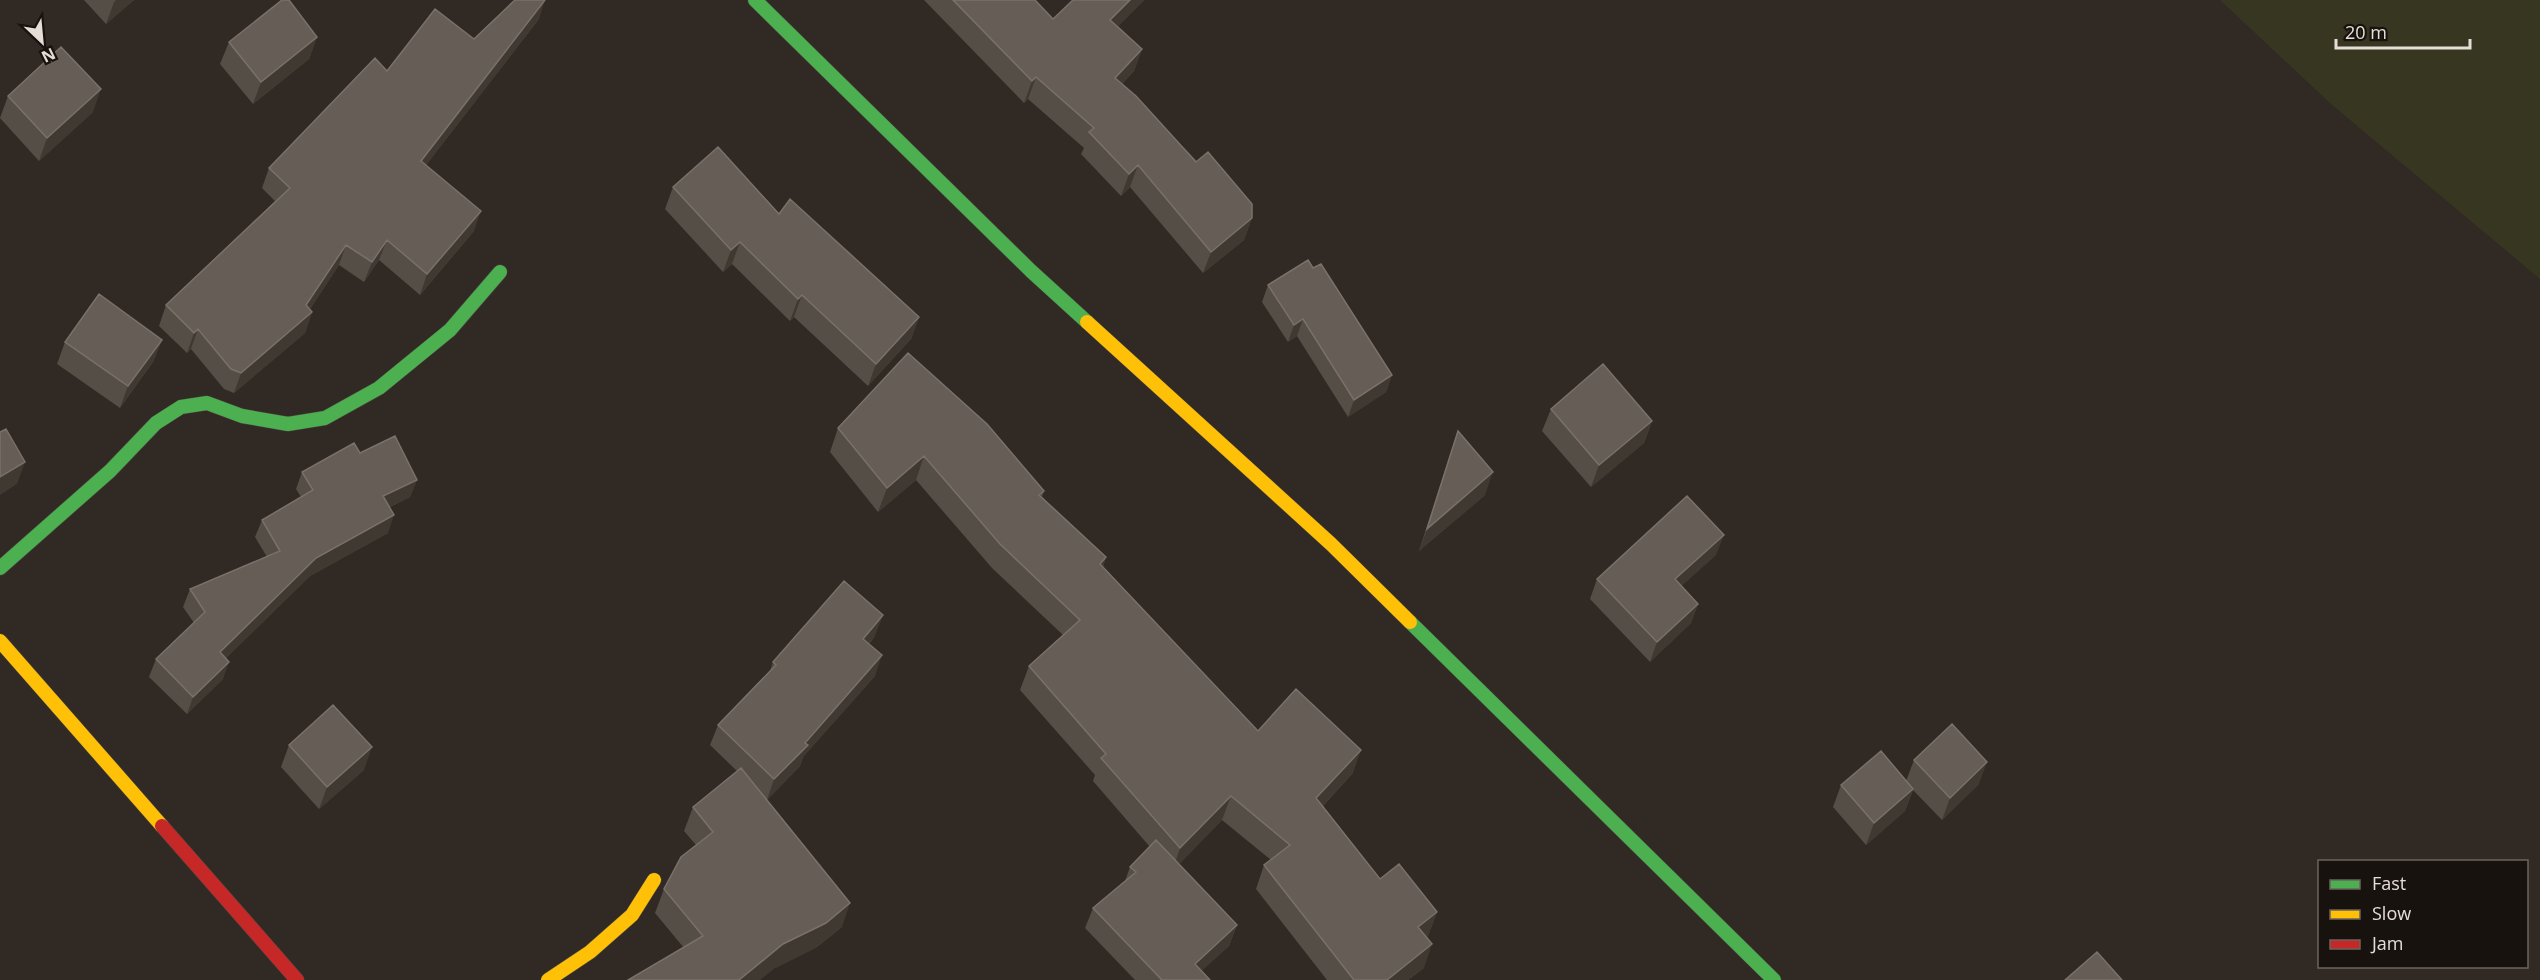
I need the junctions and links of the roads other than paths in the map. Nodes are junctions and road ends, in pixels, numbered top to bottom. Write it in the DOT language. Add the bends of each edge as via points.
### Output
graph roads {
  1 [pos="755,0"];
  2 [pos="500,272"];
  3 [pos="0,568"];
  4 [pos="0,641"];
  5 [pos="654,880"];
  6 [pos="297,980"];
  7 [pos="548,980"];
  8 [pos="1774,980"];
  1 -- 8 [label="main road" via="1031,271 1331,544"];
  2 -- 3 [label="main road" via="450,330 379,388 325,418 288,424 242,416 207,403 180,407 156,423 110,471"];
  4 -- 6 [label="main road"];
  5 -- 7 [label="main road" via="632,915 590,952"];
}
